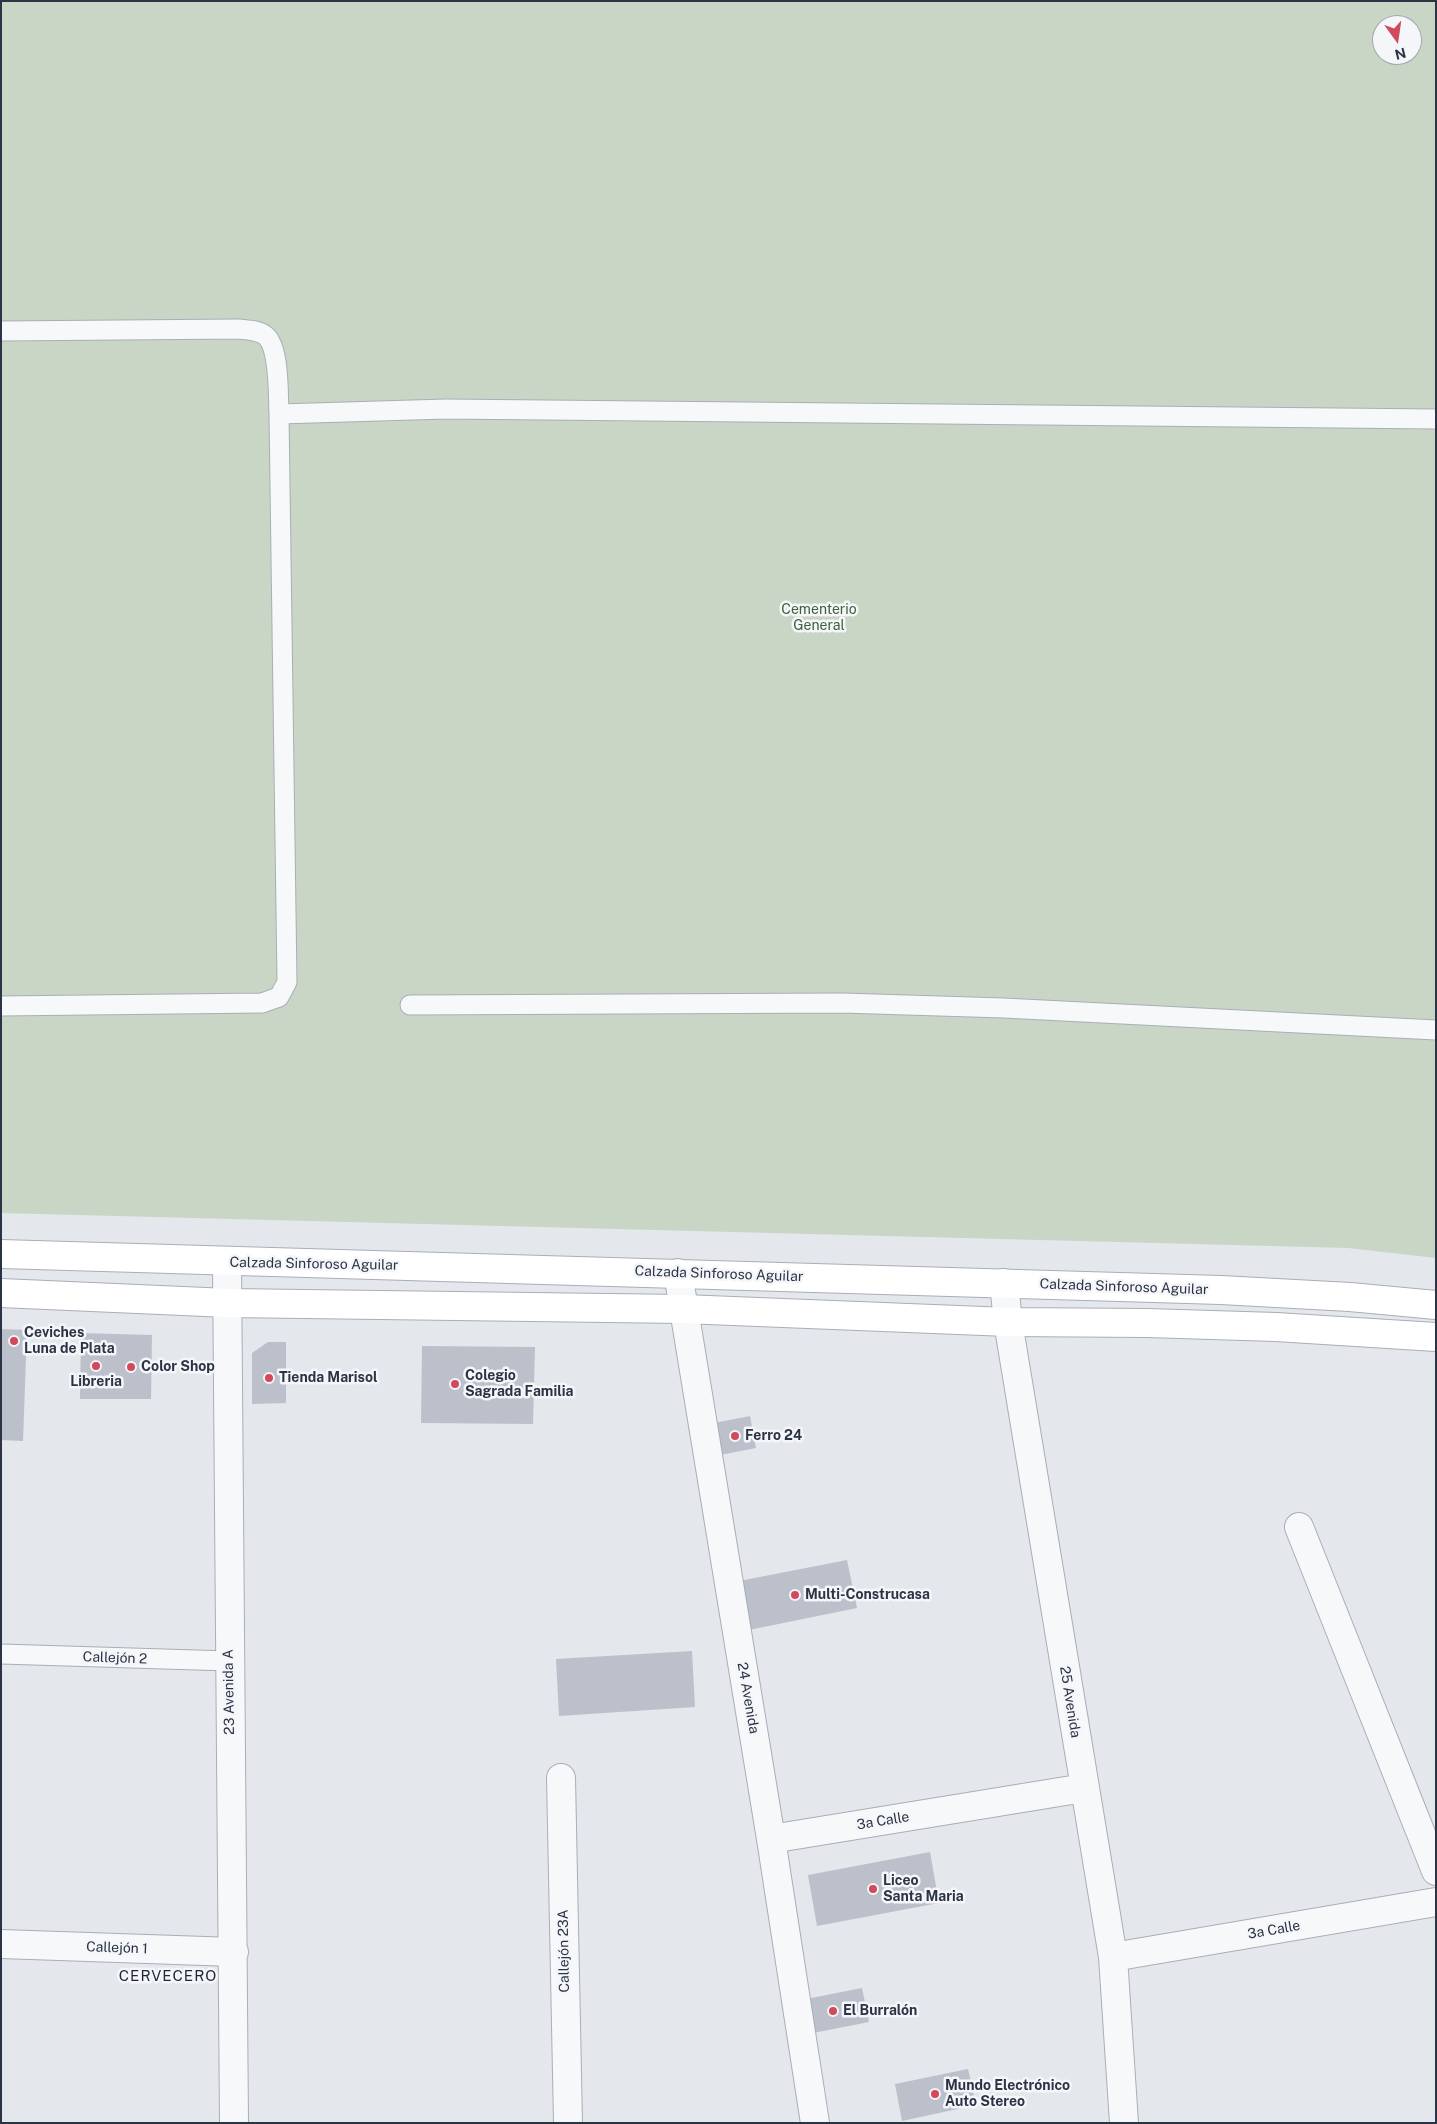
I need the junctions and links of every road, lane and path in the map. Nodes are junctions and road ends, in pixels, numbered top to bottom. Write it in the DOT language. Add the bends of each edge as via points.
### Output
graph roads {
  1 [pos="1,331"];
  2 [pos="279,414"];
  3 [pos="1436,419"];
  4 [pos="410,1005"];
  5 [pos="1,1006"];
  6 [pos="1436,1030"];
  7 [pos="1,1254"];
  8 [pos="227,1262"];
  9 [pos="678,1273"];
  10 [pos="1004,1283"];
  11 [pos="1,1293"];
  12 [pos="228,1303"];
  13 [pos="1436,1305"];
  14 [pos="683,1309"];
  15 [pos="1008,1322"];
  16 [pos="1436,1337"];
  17 [pos="1300,1527"];
  18 [pos="1,1654"];
  19 [pos="229,1661"];
  20 [pos="560,1778"];
  21 [pos="1084,1788"];
  22 [pos="771,1838"];
  23 [pos="1436,1871"];
  24 [pos="1436,1902"];
  25 [pos="1,1944"];
  26 [pos="234,1952"];
  27 [pos="1113,1957"];
  28 [pos="234,2123"];
  29 [pos="568,2123"];
  30 [pos="815,2123"];
  31 [pos="1124,2123"];
  1 -- 2 [label="lane" via="252,330 265,335 272,345"];
  2 -- 3 [label="lane" via="456,409"];
  2 -- 5 [label="lane" via="287,982 279,997 262,1003"];
  4 -- 6 [label="lane" via="842,1003"];
  7 -- 8 [label="main road, Calzada Sinforoso Aguilar"];
  8 -- 9 [label="main road, Calzada Sinforoso Aguilar"];
  8 -- 12 [label="street, 23 Avenida A"];
  9 -- 10 [label="main road, Calzada Sinforoso Aguilar"];
  9 -- 14 [label="street, 24 Avenida"];
  10 -- 13 [label="main road, Calzada Sinforoso Aguilar" via="1221,1290"];
  10 -- 15 [label="street, 25 Avenida"];
  11 -- 12 [label="main road"];
  12 -- 14 [label="main road"];
  12 -- 19 [label="street, 23 Avenida A"];
  14 -- 15 [label="main road"];
  14 -- 22 [label="street, 24 Avenida"];
  15 -- 16 [label="main road" via="1276,1327"];
  15 -- 21 [label="street, 25 Avenida"];
  17 -- 23 [label="street"];
  18 -- 19 [label="lane, Callejón 2"];
  19 -- 26 [label="street, 23 Avenida A"];
  20 -- 29 [label="street, Callejón 23A"];
  21 -- 22 [label="street, 3a Calle"];
  21 -- 27 [label="street, 25 Avenida"];
  22 -- 30 [label="street, 24 Avenida"];
  24 -- 27 [label="street, 3a Calle"];
  25 -- 26 [label="street, Callejón 1"];
  26 -- 28 [label="street, 23 Avenida A"];
  27 -- 31 [label="street, 25 Avenida"];
}
